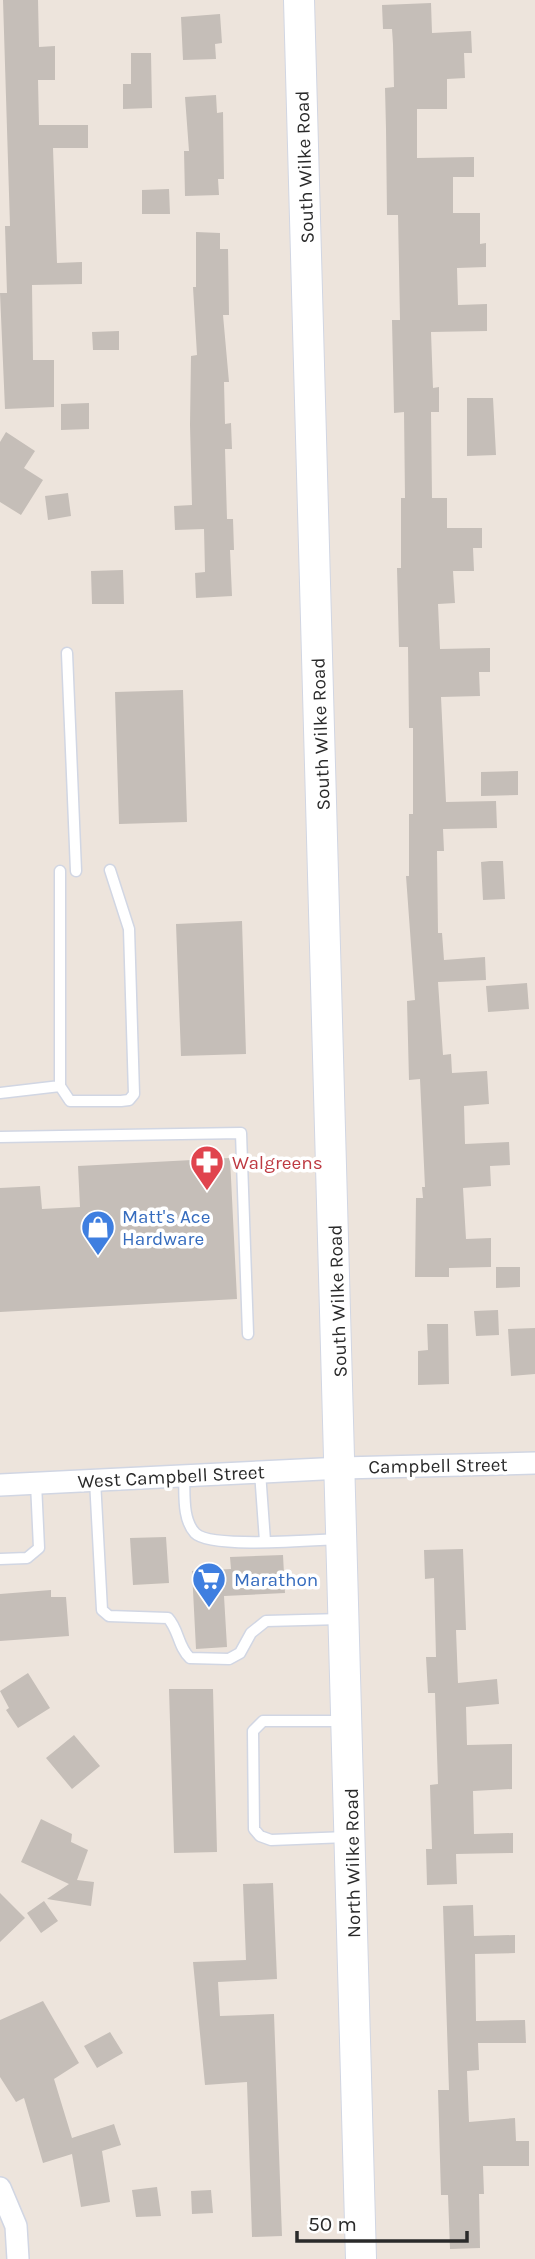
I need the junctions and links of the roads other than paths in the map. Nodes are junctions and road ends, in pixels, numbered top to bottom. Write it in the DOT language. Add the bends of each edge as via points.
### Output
graph roads {
  1 [pos="299,0"];
  2 [pos="67,653"];
  3 [pos="110,870"];
  4 [pos="60,871"];
  5 [pos="76,871"];
  6 [pos="60,1086"];
  7 [pos="0,1093"];
  8 [pos="0,1137"];
  9 [pos="248,1334"];
  10 [pos="535,1463"];
  11 [pos="342,1468"];
  12 [pos="260,1472"];
  13 [pos="184,1476"];
  14 [pos="95,1480"];
  15 [pos="36,1483"];
  16 [pos="0,1485"];
  17 [pos="344,1539"];
  18 [pos="265,1541"];
  19 [pos="0,1559"];
  20 [pos="346,1619"];
  21 [pos="348,1721"];
  22 [pos="351,1837"];
  23 [pos="0,2188"];
  24 [pos="18,2259"];
  25 [pos="361,2259"];
  1 -- 11 [label="main road, South Wilke Road"];
  2 -- 5 [label="lane"];
  3 -- 6 [label="lane" via="129,929 134,1094 121,1101 70,1101"];
  4 -- 6 [label="lane"];
  6 -- 7 [label="lane"];
  8 -- 9 [label="lane" via="241,1133"];
  10 -- 11 [label="street, Campbell Street"];
  11 -- 12 [label="street, West Campbell Street"];
  11 -- 17 [label="main road, North Wilke Road"];
  12 -- 13 [label="street, West Campbell Street"];
  12 -- 18 [label="lane"];
  13 -- 14 [label="street, West Campbell Street"];
  13 -- 18 [label="lane" via="187,1519 197,1535 218,1543"];
  14 -- 15 [label="street, West Campbell Street"];
  14 -- 20 [label="lane" via="102,1610 109,1616 168,1618 190,1658 229,1659 240,1653 251,1633 266,1621"];
  15 -- 16 [label="street, West Campbell Street"];
  15 -- 19 [label="lane" via="39,1548 27,1558"];
  17 -- 18 [label="lane"];
  17 -- 20 [label="main road, North Wilke Road"];
  20 -- 21 [label="main road, North Wilke Road"];
  21 -- 22 [label="main road, North Wilke Road"];
  21 -- 22 [label="lane" via="263,1721 253,1731 254,1829 271,1840"];
  22 -- 25 [label="main road, North Wilke Road"];
  23 -- 24 [label="street" via="16,2226"];
}
